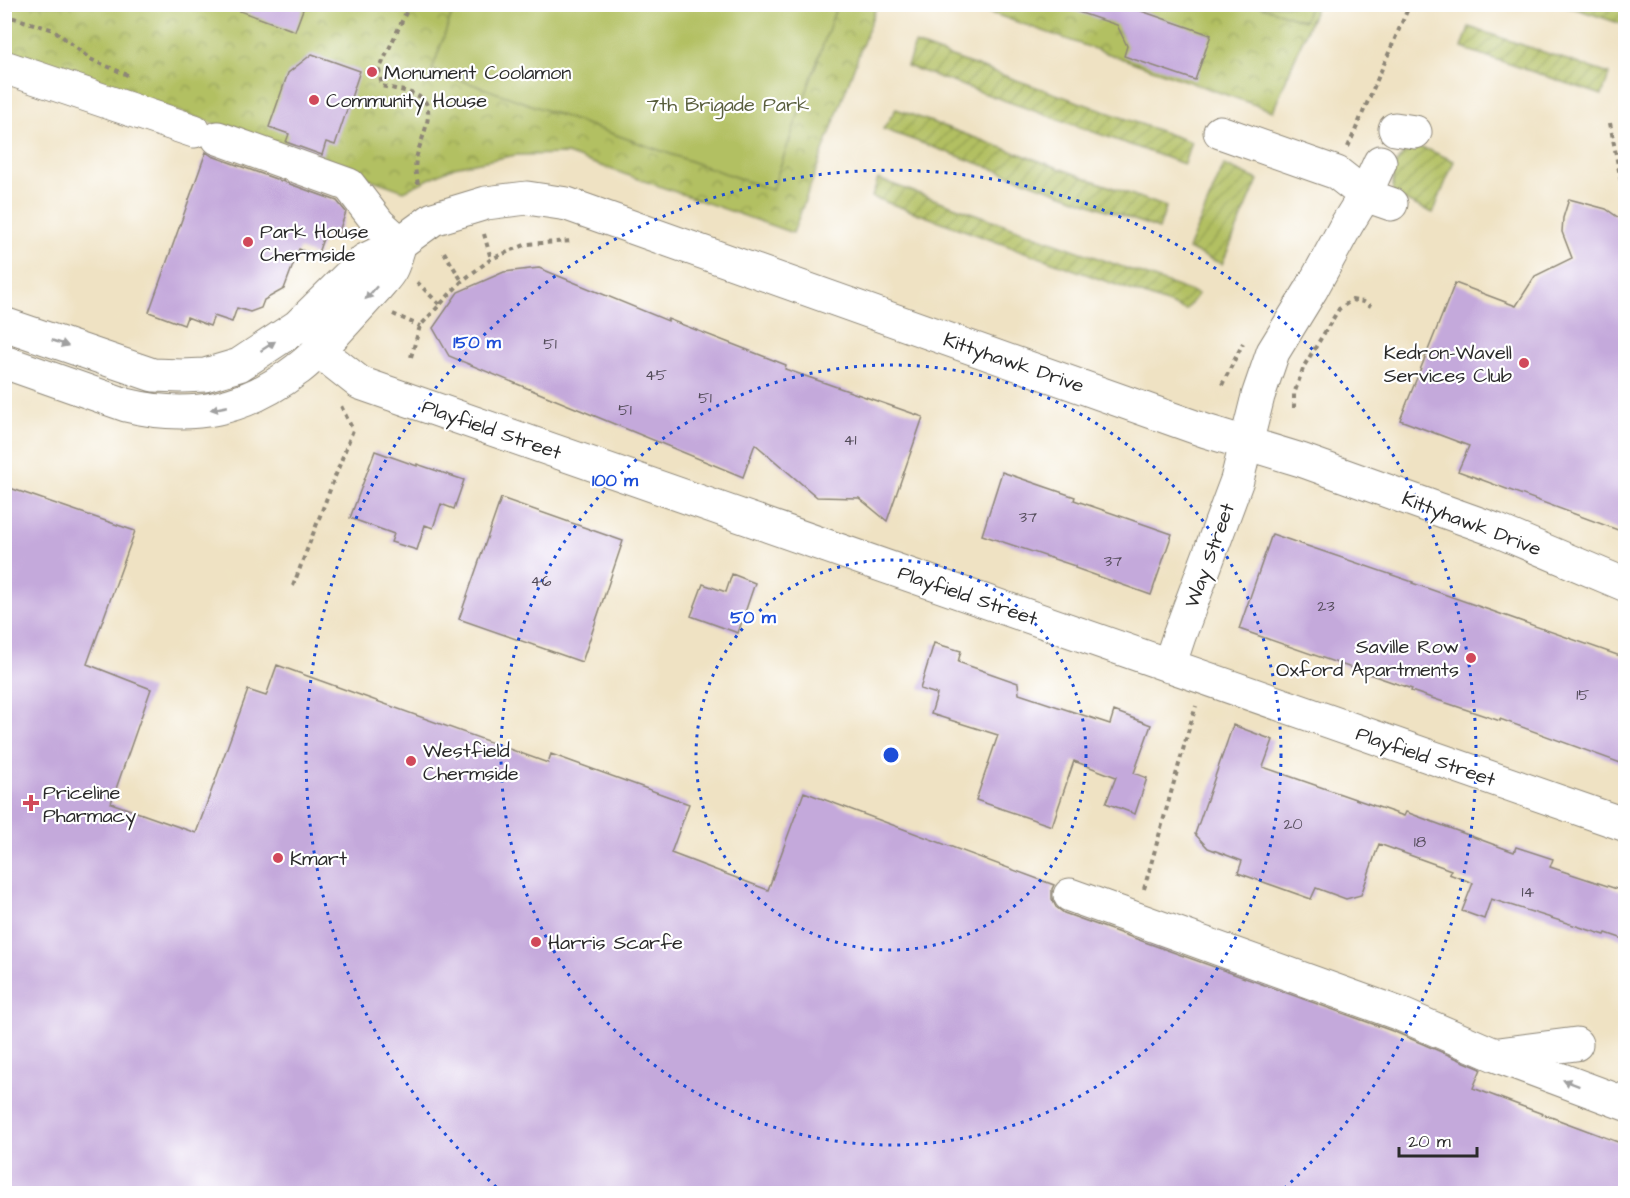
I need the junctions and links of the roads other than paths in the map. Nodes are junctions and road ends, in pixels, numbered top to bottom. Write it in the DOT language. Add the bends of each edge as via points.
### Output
graph roads {
  1 [pos="4,67"];
  2 [pos="1220,132"];
  3 [pos="1380,162"];
  4 [pos="1378,200"];
  5 [pos="400,243"];
  6 [pos="4,324"];
  7 [pos="318,350"];
  8 [pos="4,362"];
  9 [pos="1246,442"];
  10 [pos="1626,585"];
  11 [pos="1169,666"];
  12 [pos="1626,825"];
  13 [pos="1070,895"];
  14 [pos="1576,1044"];
  15 [pos="1495,1055"];
  16 [pos="1626,1104"];
  1 -- 5 [label="street" via="349,185 379,224"];
  2 -- 4 [label="street" via="1337,173"];
  3 -- 4 [label="street, Way Street"];
  4 -- 9 [label="street, Way Street" via="1347,224 1274,352"];
  6 -- 5 [label="street, Kittyhawk Drive, one-way" via="153,375 205,375 239,365 298,326 365,260"];
  5 -- 7 [label="street, one-way" via="391,271"];
  5 -- 9 [label="street, Kittyhawk Drive" via="433,219 486,203 527,198 567,204"];
  7 -- 8 [label="street, one-way" via="300,368 255,397 184,412 144,410"];
  7 -- 11 [label="street, Playfield Street" via="350,392"];
  9 -- 10 [label="street, Kittyhawk Drive" via="1486,527"];
  9 -- 11 [label="street, Way Street" via="1237,480"];
  11 -- 12 [label="street, Playfield Street"];
  13 -- 15 [label="street" via="1400,1014"];
  14 -- 15 [label="street"];
  16 -- 15 [label="street, one-way"];
}
